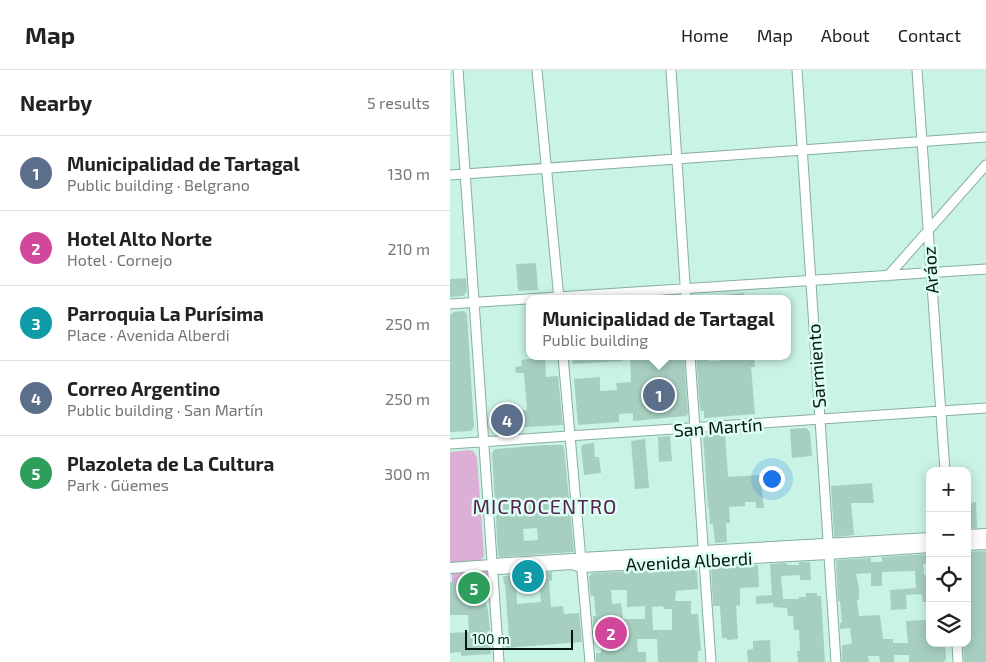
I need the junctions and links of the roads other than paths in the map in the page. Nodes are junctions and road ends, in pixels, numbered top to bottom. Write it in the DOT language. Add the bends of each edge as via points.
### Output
graph roads {
  1 [pos="458,70"];
  2 [pos="537,70"];
  3 [pos="671,70"];
  4 [pos="797,70"];
  5 [pos="917,70"];
  6 [pos="986,137"];
  7 [pos="922,142"];
  8 [pos="802,150"];
  9 [pos="676,159"];
  10 [pos="986,165"];
  11 [pos="546,168"];
  12 [pos="466,174"];
  13 [pos="450,175"];
  14 [pos="927,232"];
  15 [pos="986,269"];
  16 [pos="930,273"];
  17 [pos="888,276"];
  18 [pos="811,281"];
  19 [pos="686,289"];
  20 [pos="559,295"];
  21 [pos="601,295"];
  22 [pos="686,295"];
  23 [pos="526,300"];
  24 [pos="474,302"];
  25 [pos="450,304"];
  26 [pos="563,360"];
  27 [pos="690,360"];
  28 [pos="986,408"];
  29 [pos="940,412"];
  30 [pos="820,420"];
  31 [pos="695,428"];
  32 [pos="570,437"];
  33 [pos="484,442"];
  34 [pos="450,444"];
  35 [pos="944,467"];
  36 [pos="986,534"];
  37 [pos="971,535"];
  38 [pos="926,538"];
  39 [pos="986,544"];
  40 [pos="971,545"];
  41 [pos="926,547"];
  42 [pos="827,549"];
  43 [pos="703,556"];
  44 [pos="582,562"];
  45 [pos="492,565"];
  46 [pos="450,568"];
  47 [pos="957,647"];
  48 [pos="499,662"];
  49 [pos="590,662"];
  50 [pos="711,662"];
  51 [pos="836,662"];
  52 [pos="958,662"];
  1 -- 12 [label="street"];
  2 -- 11 [label="street"];
  3 -- 9 [label="street"];
  4 -- 8 [label="street, Sarmiento"];
  5 -- 7 [label="street, Aráoz"];
  6 -- 7 [label="street"];
  7 -- 8 [label="street"];
  7 -- 14 [label="street, Aráoz"];
  8 -- 9 [label="street"];
  8 -- 18 [label="street, Sarmiento"];
  9 -- 11 [label="street"];
  9 -- 19 [label="street"];
  10 -- 14 [label="street"];
  11 -- 12 [label="street"];
  11 -- 20 [label="street"];
  12 -- 13 [label="street"];
  12 -- 24 [label="street"];
  14 -- 16 [label="street, Aráoz"];
  14 -- 17 [label="street"];
  15 -- 16 [label="street"];
  16 -- 17 [label="street"];
  16 -- 29 [label="street, Aráoz"];
  17 -- 18 [label="street"];
  18 -- 19 [label="street"];
  18 -- 30 [label="street, Sarmiento"];
  19 -- 21 [label="street"];
  19 -- 22 [label="street"];
  23 -- 24 [label="street"];
  24 -- 25 [label="street"];
  24 -- 33 [label="street"];
  26 -- 32 [label="street"];
  27 -- 31 [label="street"];
  28 -- 29 [label="street, San Martín"];
  29 -- 30 [label="street, San Martín"];
  29 -- 35 [label="street, Aráoz"];
  30 -- 31 [label="street, San Martín"];
  30 -- 42 [label="street, Sarmiento"];
  31 -- 32 [label="street, San Martín"];
  31 -- 43 [label="street"];
  32 -- 33 [label="street, San Martín"];
  32 -- 44 [label="street"];
  33 -- 34 [label="street, San Martín"];
  33 -- 45 [label="street"];
  36 -- 37 [label="main road"];
  38 -- 42 [label="main road, Avenida Alberdi"];
  39 -- 40 [label="main road"];
  41 -- 42 [label="main road, Avenida Alberdi"];
  42 -- 43 [label="main road, Avenida Alberdi"];
  42 -- 51 [label="street, Sarmiento"];
  43 -- 44 [label="main road, Avenida Alberdi"];
  43 -- 50 [label="street"];
  44 -- 45 [label="main road, Avenida Alberdi" via="500,569"];
  44 -- 49 [label="street"];
  45 -- 46 [label="main road, Avenida Alberdi"];
  45 -- 48 [label="street"];
  47 -- 52 [label="street"];
}
